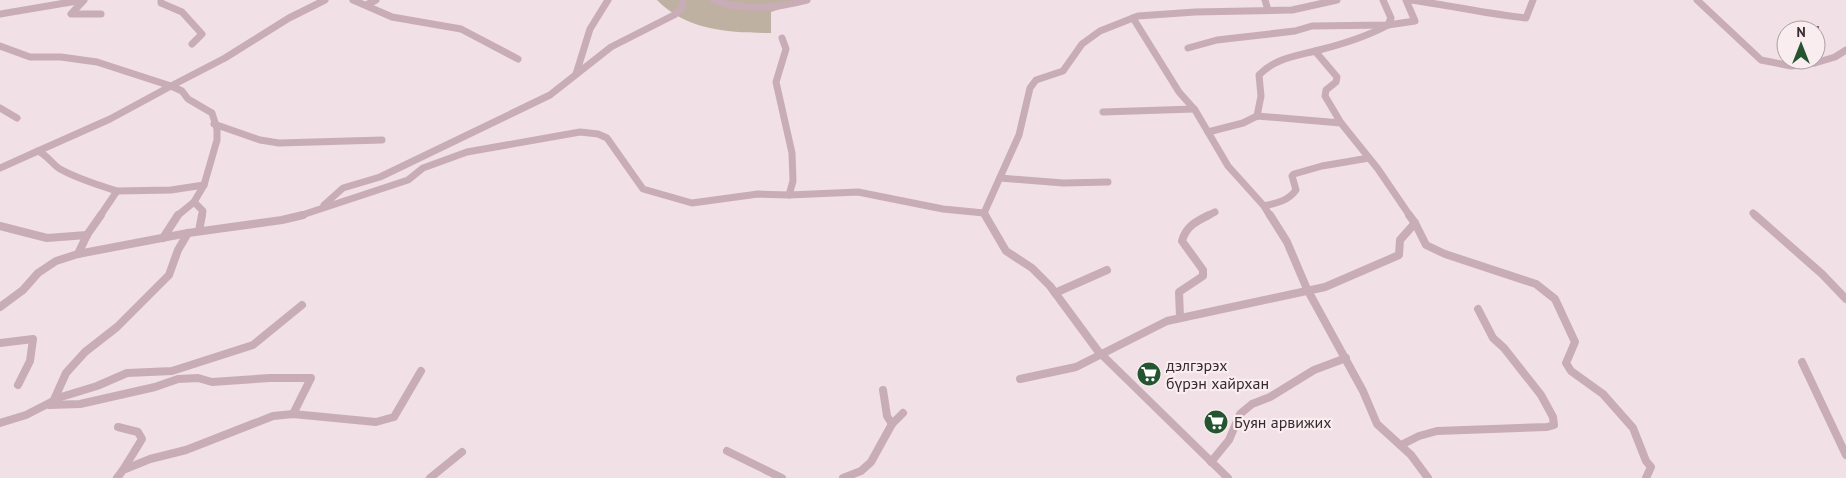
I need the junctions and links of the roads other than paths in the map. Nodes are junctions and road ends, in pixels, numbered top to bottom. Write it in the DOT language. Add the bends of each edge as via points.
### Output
graph roads {
  1 [pos="84,0"];
  2 [pos="161,0"];
  3 [pos="326,0"];
  4 [pos="353,0"];
  5 [pos="376,0"];
  6 [pos="608,0"];
  7 [pos="683,0"];
  8 [pos="714,0"];
  9 [pos="807,0"];
  10 [pos="1265,0"];
  11 [pos="1337,0"];
  12 [pos="1383,0"];
  13 [pos="1406,0"];
  14 [pos="1410,0"];
  15 [pos="1533,0"];
  16 [pos="1697,0"];
  17 [pos="366,5"];
  18 [pos="1268,10"];
  19 [pos="0,14"];
  20 [pos="101,14"];
  21 [pos="1133,18"];
  22 [pos="1388,25"];
  23 [pos="782,38"];
  24 [pos="192,44"];
  25 [pos="0,46"];
  26 [pos="1188,48"];
  27 [pos="1846,50"];
  28 [pos="1315,51"];
  29 [pos="518,59"];
  30 [pos="576,74"];
  31 [pos="171,86"];
  32 [pos="0,108"];
  33 [pos="1194,109"];
  34 [pos="1103,112"];
  35 [pos="1257,116"];
  36 [pos="17,118"];
  37 [pos="1341,123"];
  38 [pos="214,124"];
  39 [pos="1208,132"];
  40 [pos="382,140"];
  41 [pos="38,151"];
  42 [pos="1369,158"];
  43 [pos="0,168"];
  44 [pos="1000,178"];
  45 [pos="1108,182"];
  46 [pos="204,185"];
  47 [pos="117,191"];
  48 [pos="789,195"];
  49 [pos="194,202"];
  50 [pos="1264,206"];
  51 [pos="318,208"];
  52 [pos="1215,212"];
  53 [pos="984,213"];
  54 [pos="1753,213"];
  55 [pos="1415,223"];
  56 [pos="0,226"];
  57 [pos="199,232"];
  58 [pos="188,233"];
  59 [pos="88,234"];
  60 [pos="163,238"];
  61 [pos="78,254"];
  62 [pos="1107,270"];
  63 [pos="1308,291"];
  64 [pos="1055,293"];
  65 [pos="1846,299"];
  66 [pos="302,305"];
  67 [pos="0,307"];
  68 [pos="1478,309"];
  69 [pos="1180,317"];
  70 [pos="0,343"];
  71 [pos="1100,354"];
  72 [pos="1346,358"];
  73 [pos="1802,362"];
  74 [pos="421,372"];
  75 [pos="1020,379"];
  76 [pos="18,385"];
  77 [pos="883,390"];
  78 [pos="50,404"];
  79 [pos="903,413"];
  80 [pos="292,414"];
  81 [pos="0,423"];
  82 [pos="892,424"];
  83 [pos="118,427"];
  84 [pos="1401,445"];
  85 [pos="727,451"];
  86 [pos="462,452"];
  87 [pos="1846,455"];
  88 [pos="1211,462"];
  89 [pos="122,470"];
  90 [pos="117,478"];
  91 [pos="430,478"];
  92 [pos="782,478"];
  93 [pos="842,478"];
  94 [pos="1228,478"];
  95 [pos="1428,478"];
  96 [pos="1646,478"];
  1 -- 19 [label="street"];
  1 -- 20 [label="street" via="71,14"];
  2 -- 24 [label="street" via="161,3 182,12 202,34"];
  3 -- 31 [label="street" via="306,7 232,54"];
  4 -- 17 [label="street"];
  5 -- 17 [label="street"];
  6 -- 30 [label="street" via="590,29"];
  7 -- 30 [label="street" via="682,8 674,16 622,40"];
  8 -- 9 [label="street" via="757,7 776,7"];
  10 -- 18 [label="street"];
  11 -- 18 [label="street" via="1292,10"];
  12 -- 22 [label="street" via="1391,18"];
  13 -- 22 [label="street" via="1415,20"];
  14 -- 15 [label="street" via="1511,18 1526,18"];
  16 -- 27 [label="street" via="1761,60 1791,66 1835,58"];
  17 -- 29 [label="street" via="392,17 461,29"];
  18 -- 21 [label="street"];
  21 -- 33 [label="street" via="1179,92"];
  21 -- 44 [label="street" via="1100,30 1082,44 1064,71 1036,80 1030,88 1019,134"];
  22 -- 26 [label="street" via="1312,26 1217,40"];
  22 -- 28 [label="street" via="1374,34"];
  23 -- 48 [label="street" via="786,48 776,81 793,157 794,177"];
  25 -- 31 [label="street" via="30,57 97,62"];
  28 -- 35 [label="street" via="1290,56 1266,66 1259,75 1263,88"];
  28 -- 37 [label="street" via="1337,77 1325,96"];
  30 -- 51 [label="street" via="554,92 526,108 380,177 343,188"];
  31 -- 38 [label="street" via="182,90 188,99 212,113"];
  31 -- 41 [label="street" via="102,123"];
  32 -- 36 [label="street"];
  33 -- 34 [label="street"];
  33 -- 39 [label="street"];
  35 -- 37 [label="street"];
  35 -- 39 [label="street"];
  37 -- 42 [label="street"];
  38 -- 40 [label="street" via="279,143"];
  38 -- 46 [label="street" via="217,140"];
  39 -- 50 [label="street" via="1232,172"];
  41 -- 43 [label="street"];
  41 -- 47 [label="street" via="83,179"];
  42 -- 50 [label="street" via="1294,174 1294,194 1284,201"];
  42 -- 55 [label="street"];
  44 -- 45 [label="street" via="1063,183"];
  44 -- 53 [label="street"];
  46 -- 47 [label="street" via="171,190"];
  46 -- 49 [label="street"];
  47 -- 59 [label="street"];
  48 -- 51 [label="street" via="755,194 692,203 668,197 643,189 607,138 580,132 467,152 423,168 408,180"];
  48 -- 53 [label="street" via="861,192 943,209"];
  49 -- 57 [label="street" via="203,212"];
  49 -- 60 [label="street" via="180,212"];
  50 -- 63 [label="street" via="1287,242"];
  51 -- 57 [label="street" via="282,220"];
  52 -- 69 [label="street" via="1191,224 1183,234 1182,241 1203,270 1203,276 1179,292"];
  53 -- 64 [label="street" via="1006,251 1032,268"];
  54 -- 65 [label="street"];
  55 -- 63 [label="street" via="1400,240 1399,255"];
  55 -- 96 [label="street" via="1426,245 1536,284 1555,299 1575,342 1566,363 1571,371 1603,394 1633,428 1651,466"];
  56 -- 59 [label="street" via="48,238"];
  57 -- 58 [label="street"];
  58 -- 60 [label="street"];
  58 -- 78 [label="street" via="169,275 117,327 85,352 66,373"];
  59 -- 61 [label="street"];
  60 -- 61 [label="street"];
  61 -- 67 [label="street" via="46,266 23,290"];
  62 -- 64 [label="street"];
  63 -- 69 [label="street"];
  63 -- 72 [label="street"];
  64 -- 71 [label="street"];
  66 -- 78 [label="street" via="252,345 172,371 127,373"];
  68 -- 84 [label="street" via="1493,338 1541,395 1554,425 1437,431"];
  69 -- 71 [label="street" via="1167,320"];
  70 -- 76 [label="street" via="33,339 30,360"];
  71 -- 75 [label="street" via="1076,367"];
  71 -- 88 [label="street"];
  72 -- 84 [label="street" via="1377,424"];
  72 -- 88 [label="street" via="1314,370 1270,397 1252,404 1240,414 1230,440"];
  73 -- 87 [label="street"];
  74 -- 80 [label="street" via="394,417 385,420 376,422"];
  77 -- 82 [label="street" via="887,416"];
  78 -- 80 [label="street" via="80,404 178,379 198,378 212,382 311,378"];
  78 -- 81 [label="street" via="26,416"];
  79 -- 82 [label="street"];
  80 -- 89 [label="street" via="273,416 198,446"];
  82 -- 93 [label="street" via="870,463 860,472"];
  83 -- 89 [label="street" via="138,432 142,439"];
  84 -- 95 [label="street"];
  85 -- 92 [label="street"];
  86 -- 91 [label="street"];
  88 -- 94 [label="street"];
  89 -- 90 [label="street"];
}
